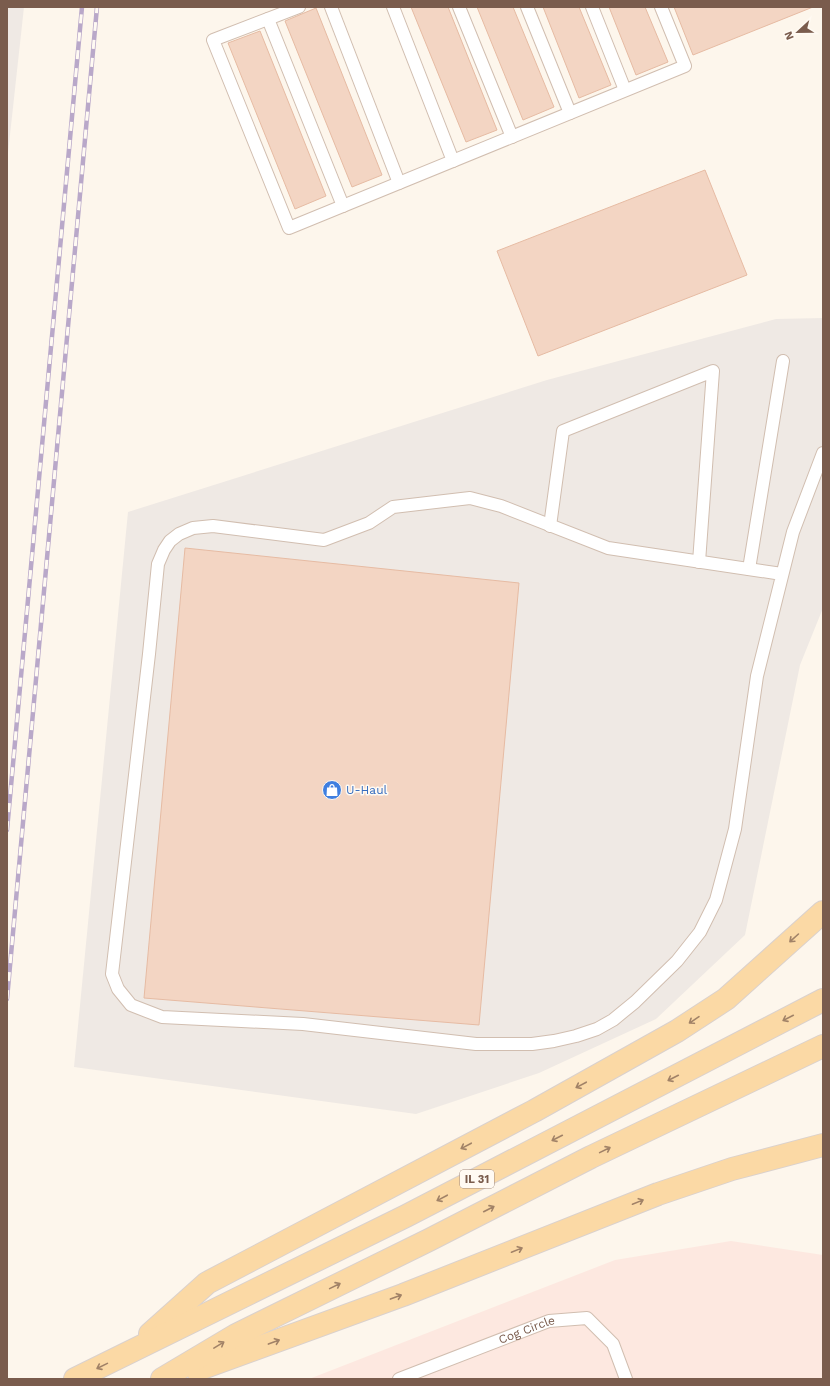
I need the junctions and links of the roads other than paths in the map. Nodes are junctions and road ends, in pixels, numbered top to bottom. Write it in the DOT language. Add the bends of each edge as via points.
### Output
graph roads {
  1 [pos="299,7"];
  2 [pos="331,7"];
  3 [pos="393,7"];
  4 [pos="459,7"];
  5 [pos="527,7"];
  6 [pos="592,7"];
  7 [pos="661,7"];
  8 [pos="268,19"];
  9 [pos="625,90"];
  10 [pos="570,113"];
  11 [pos="512,137"];
  12 [pos="453,161"];
  13 [pos="399,183"];
  14 [pos="343,206"];
  15 [pos="783,361"];
  16 [pos="823,453"];
  17 [pos="550,526"];
  18 [pos="699,562"];
  19 [pos="749,570"];
  20 [pos="782,574"];
  21 [pos="823,912"];
  22 [pos="823,1000"];
  23 [pos="823,1046"];
  24 [pos="823,1144"];
  25 [pos="129,1352"];
  26 [pos="75,1379"];
  27 [pos="162,1379"];
  28 [pos="172,1379"];
  29 [pos="400,1379"];
  30 [pos="626,1379"];
  1 -- 8 [label="lane"];
  2 -- 13 [label="lane"];
  3 -- 12 [label="lane"];
  4 -- 11 [label="lane"];
  5 -- 10 [label="lane"];
  6 -- 9 [label="lane"];
  7 -- 9 [label="lane" via="685,66"];
  8 -- 14 [label="lane"];
  8 -- 14 [label="lane" via="213,40 289,228"];
  9 -- 10 [label="lane"];
  10 -- 11 [label="lane"];
  11 -- 12 [label="lane"];
  12 -- 13 [label="lane"];
  13 -- 14 [label="lane"];
  15 -- 19 [label="lane"];
  16 -- 20 [label="lane" via="793,532"];
  17 -- 18 [label="lane" via="608,548"];
  17 -- 18 [label="lane" via="563,431 713,371"];
  17 -- 20 [label="lane" via="500,506 470,498 393,507 369,523 324,540 213,526 193,528 170,541 158,564 112,974 118,989 131,1005 162,1017 302,1024 476,1044 532,1044 554,1041 597,1029 613,1020 677,961 700,932 716,900 734,828 757,676"];
  18 -- 19 [label="lane"];
  19 -- 20 [label="lane"];
  21 -- 25 [label="main road, one-way" via="726,999 677,1031 534,1110 207,1283"];
  22 -- 25 [label="main road, IL 31, one-way" via="406,1216"];
  27 -- 23 [label="main road, IL 31, one-way" via="236,1335 591,1157"];
  28 -- 24 [label="main road, one-way" via="403,1295 658,1194 732,1169"];
  25 -- 26 [label="main road, IL 31, one-way"];
  29 -- 30 [label="lane, Cog Circle" via="549,1321 587,1318 614,1344"];
}
